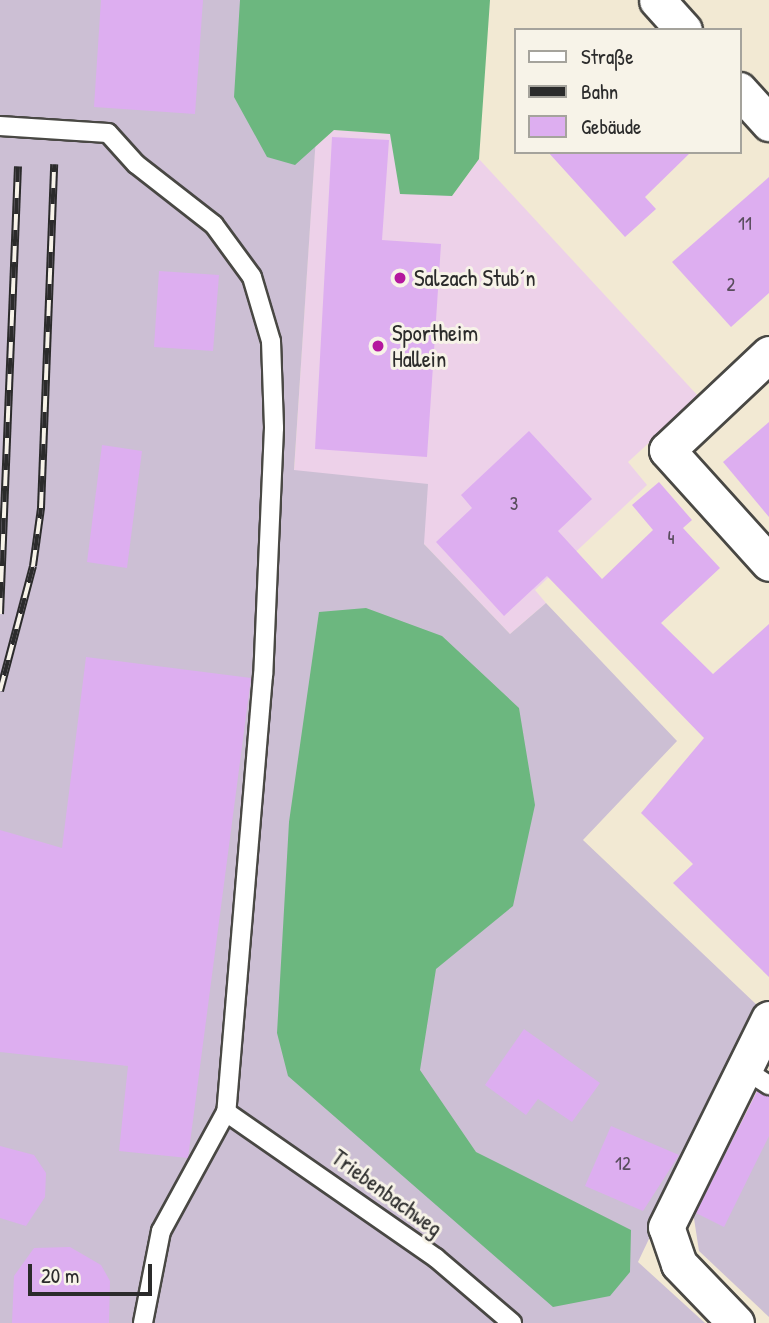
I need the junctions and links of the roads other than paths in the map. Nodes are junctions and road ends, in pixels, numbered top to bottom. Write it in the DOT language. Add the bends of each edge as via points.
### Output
graph roads {
  1 [pos="657,0"];
  2 [pos="682,28"];
  3 [pos="741,92"];
  4 [pos="769,123"];
  5 [pos="0,126"];
  6 [pos="769,354"];
  7 [pos="769,563"];
  8 [pos="769,1019"];
  9 [pos="757,1077"];
  10 [pos="226,1112"];
  11 [pos="143,1323"];
  12 [pos="512,1323"];
  13 [pos="736,1323"];
  1 -- 2 [label="street"];
  3 -- 4 [label="street"];
  5 -- 10 [label="lane" via="108,133 136,163 214,225 252,277 271,341 274,428 263,675"];
  6 -- 7 [label="street" via="667,450"];
  8 -- 9 [label="street"];
  9 -- 13 [label="street" via="666,1227 678,1264"];
  10 -- 11 [label="lane" via="161,1231"];
  10 -- 12 [label="lane, Triebenbachweg" via="436,1258"];
}
